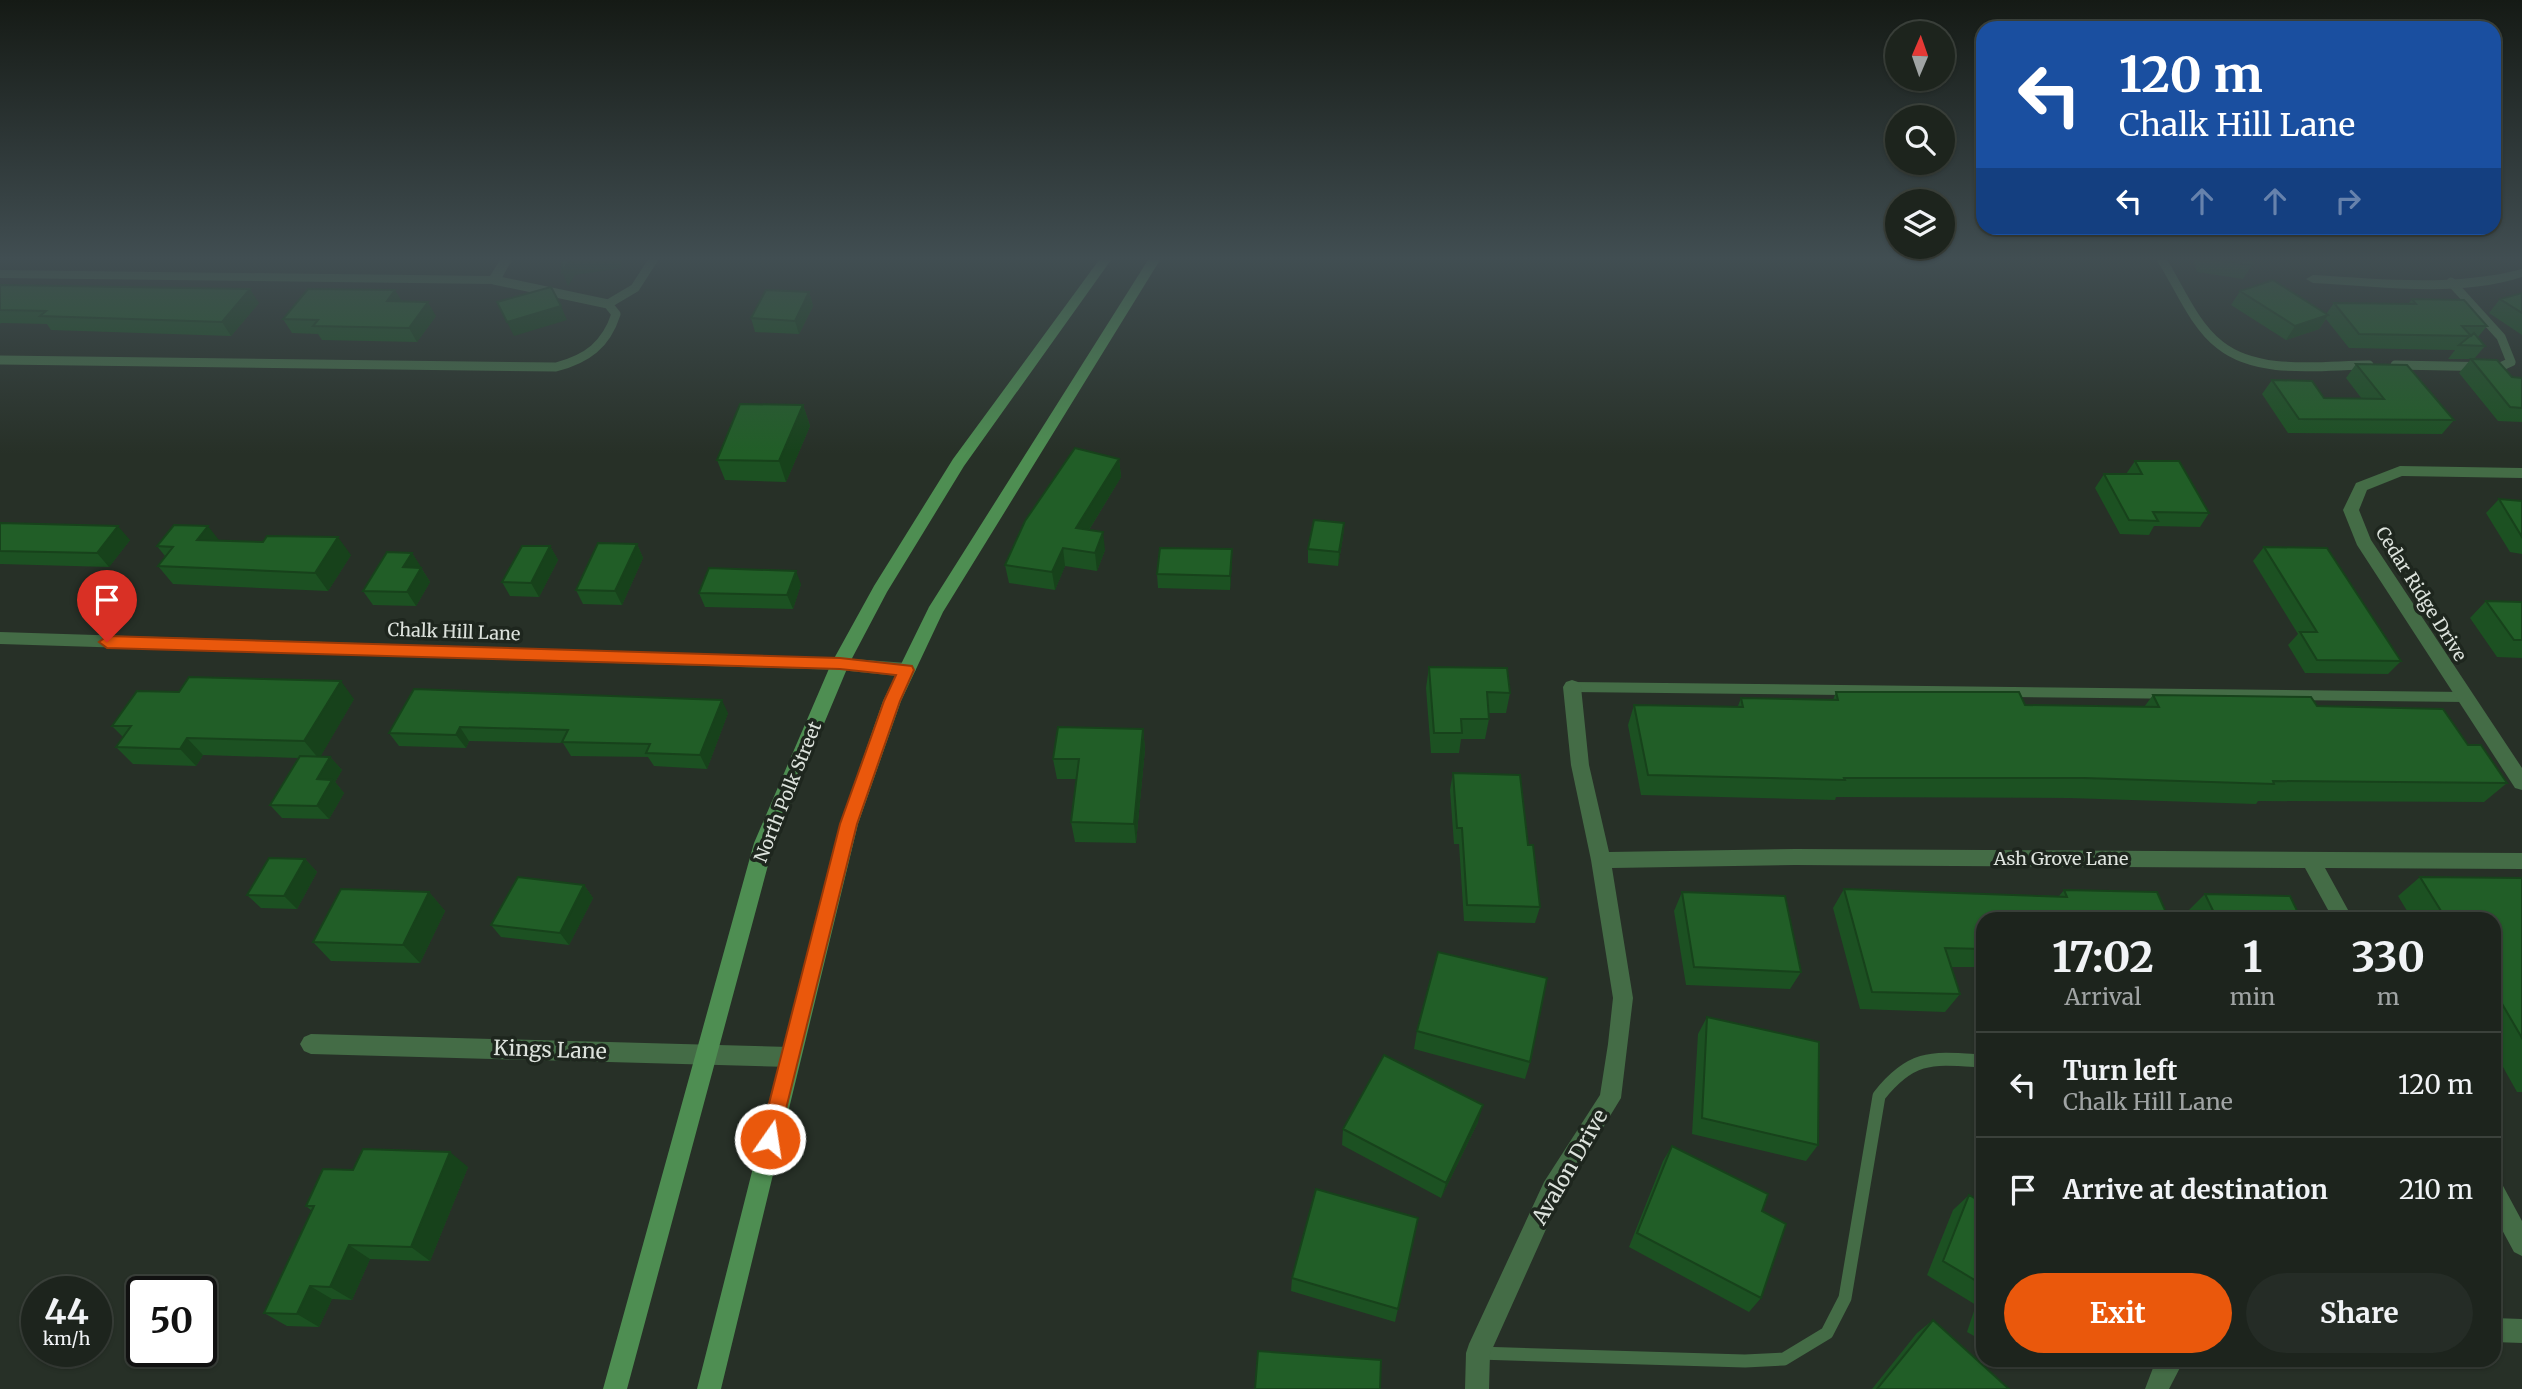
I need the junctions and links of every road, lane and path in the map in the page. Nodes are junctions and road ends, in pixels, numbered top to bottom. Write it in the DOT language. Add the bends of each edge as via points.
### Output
graph roads {
  1 [pos="612,325"];
  2 [pos="1058,325"];
  3 [pos="1114,325"];
  4 [pos="2205,325"];
  5 [pos="2490,325"];
  6 [pos="0,360"];
  7 [pos="2522,473"];
  8 [pos="0,638"];
  9 [pos="840,664"];
  10 [pos="906,670"];
  11 [pos="1572,687"];
  12 [pos="2465,697"];
  13 [pos="2522,783"];
  14 [pos="1601,860"];
  15 [pos="2311,860"];
  16 [pos="2522,861"];
  17 [pos="2339,912"];
  18 [pos="311,1044"];
  19 [pos="705,1054"];
  20 [pos="789,1057"];
  21 [pos="1976,1060"];
  22 [pos="2501,1205"];
  23 [pos="2522,1244"];
  24 [pos="2501,1330"];
  25 [pos="2522,1331"];
  26 [pos="1478,1353"];
  27 [pos="2166,1367"];
  28 [pos="615,1389"];
  29 [pos="709,1389"];
  30 [pos="1477,1389"];
  31 [pos="2157,1389"];
  1 -- 6 [label="lane" via="605,341 581,362 555,367"];
  2 -- 9 [label="main road, North Polk Street" via="957,463"];
  3 -- 10 [label="main road" via="935,611"];
  4 -- 5 [label="lane" via="2216,341 2247,359 2500,367 2511,362 2501,337"];
  7 -- 12 [label="street, Cedar Ridge Drive" via="2400,471 2361,487 2352,504 2362,541"];
  8 -- 9 [label="street, Chalk Hill Lane"];
  9 -- 10 [label="street, Chalk Hill Lane"];
  9 -- 19 [label="main road, North Polk Street" via="764,843"];
  10 -- 20 [label="main road" via="849,824"];
  11 -- 12 [label="lane"];
  11 -- 14 [label="street, Avalon Drive" via="1580,765"];
  12 -- 13 [label="street, Cedar Ridge Drive"];
  14 -- 15 [label="street, Ash Grove Lane"];
  14 -- 26 [label="street, Avalon Drive" via="1623,998 1610,1098 1552,1190"];
  15 -- 16 [label="street, Ash Grove Lane"];
  15 -- 17 [label="street"];
  18 -- 19 [label="street, Kings Lane"];
  19 -- 20 [label="street, Kings Lane"];
  19 -- 28 [label="main road, North Polk Street"];
  20 -- 29 [label="main road"];
  21 -- 26 [label="lane" via="1925,1059 1897,1071 1879,1096 1844,1298 1827,1333 1784,1359"];
  22 -- 23 [label="street"];
  24 -- 25 [label="street"];
  26 -- 30 [label="street, Avalon Drive"];
  27 -- 31 [label="street"];
}
